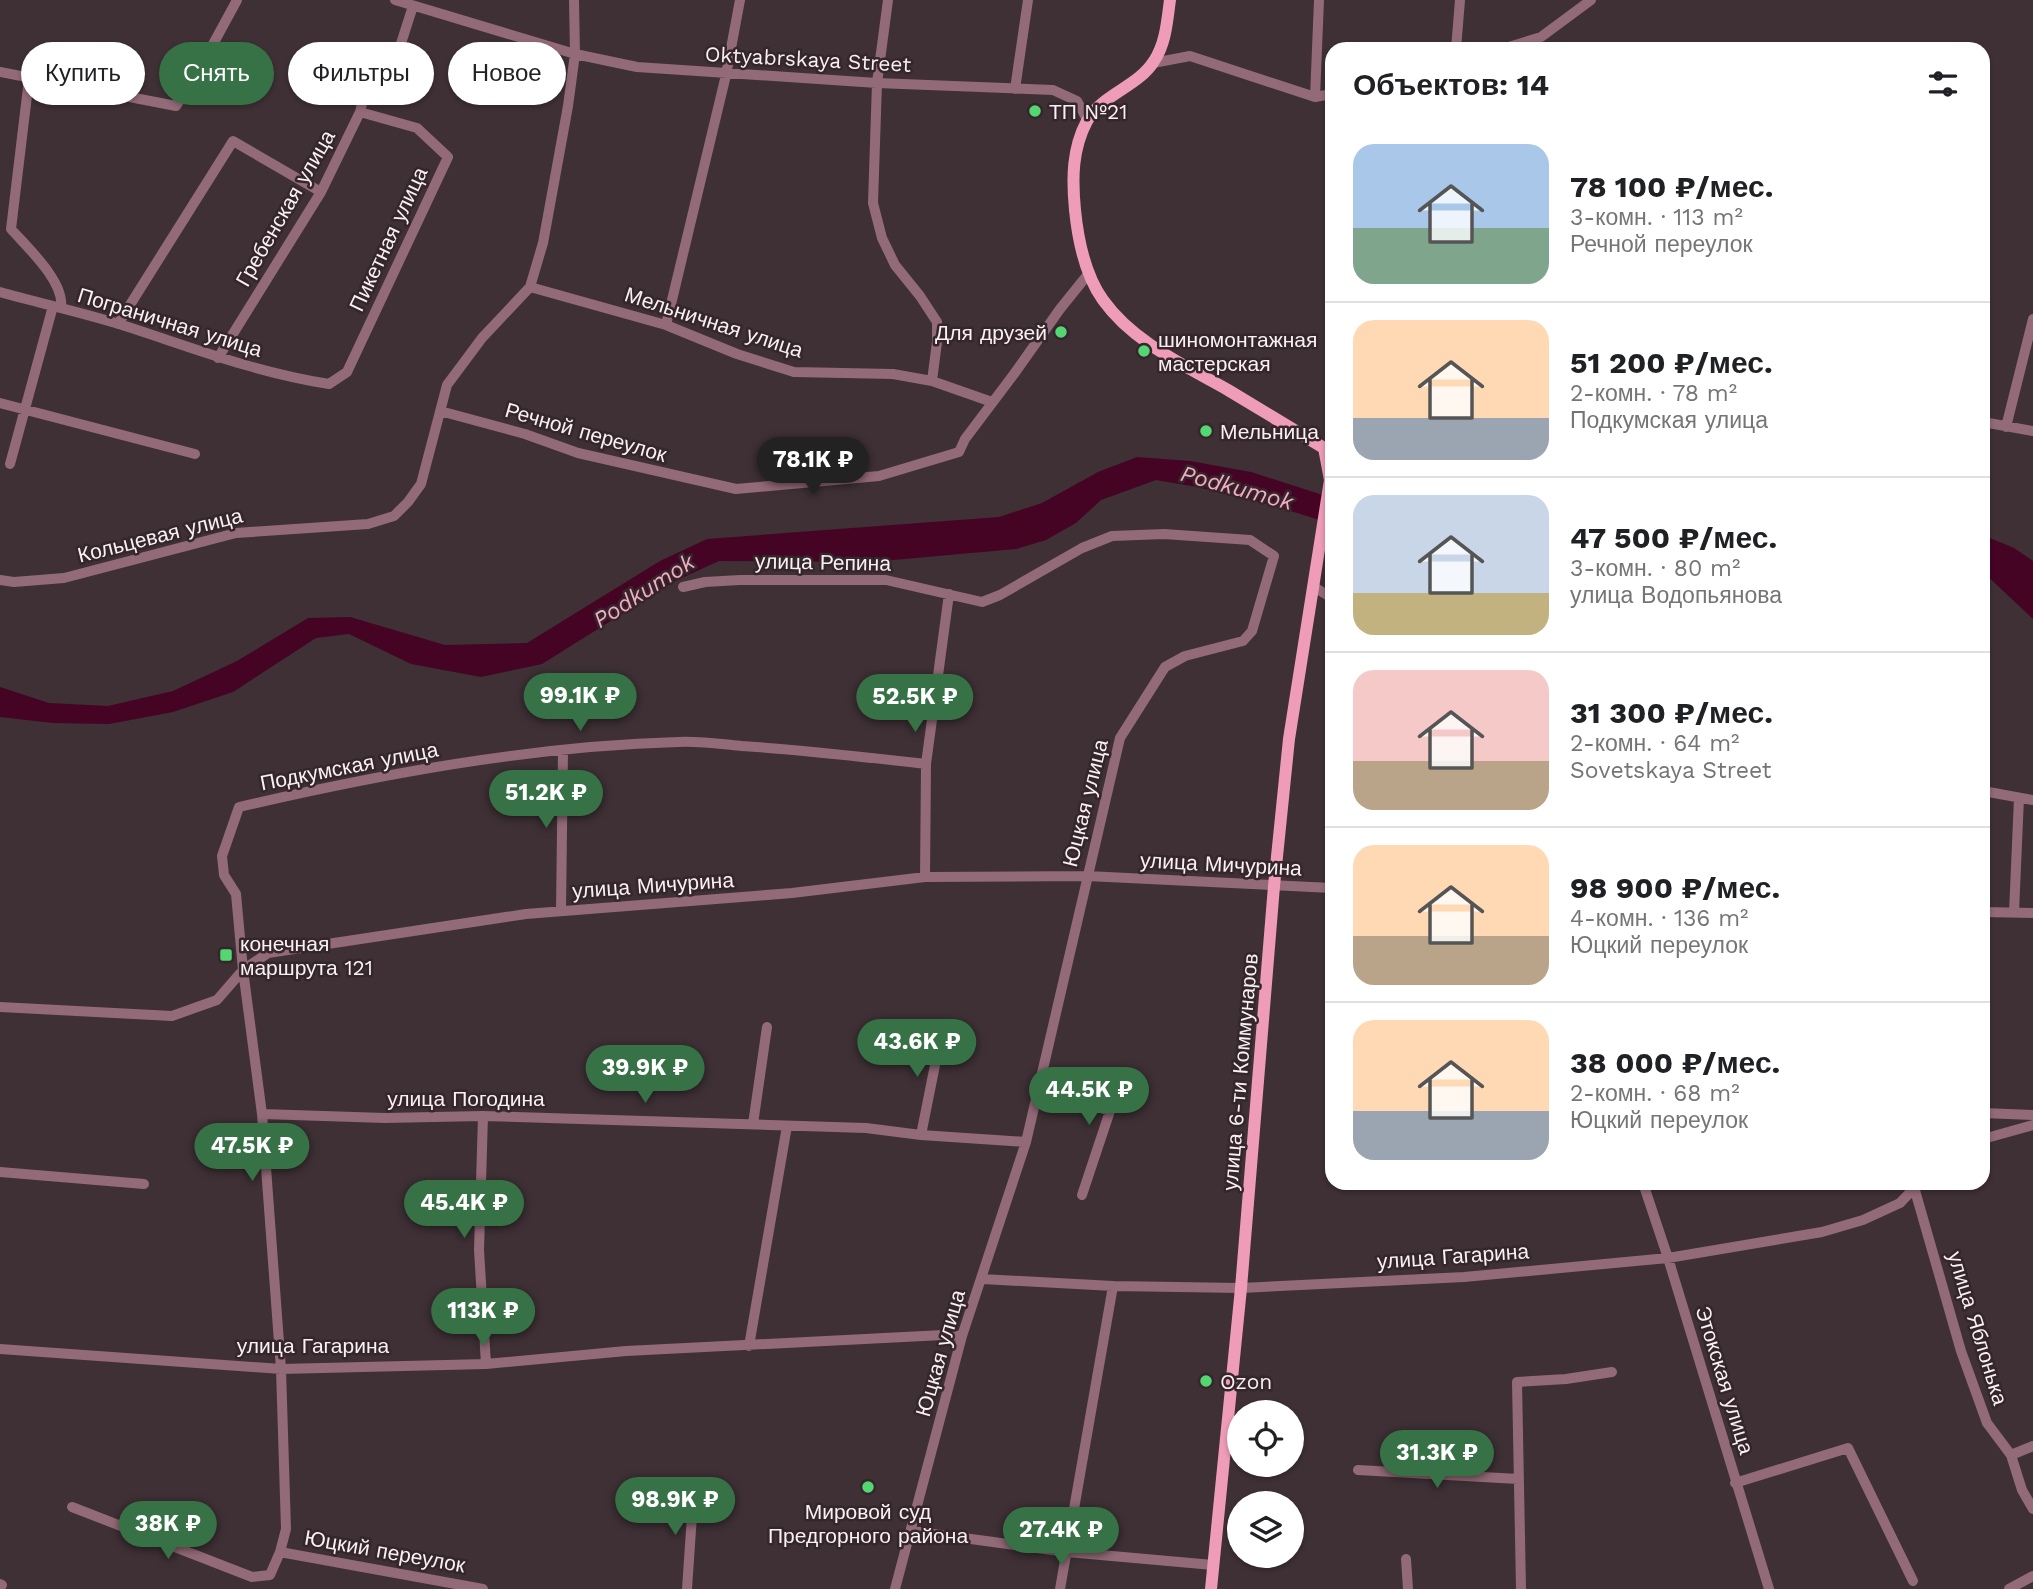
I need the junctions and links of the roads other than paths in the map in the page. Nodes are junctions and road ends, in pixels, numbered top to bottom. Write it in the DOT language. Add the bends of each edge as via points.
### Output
graph roads {
  1 [pos="237,0"];
  2 [pos="395,0"];
  3 [pos="574,0"];
  4 [pos="740,0"];
  5 [pos="888,0"];
  6 [pos="1028,0"];
  7 [pos="1170,0"];
  8 [pos="1319,0"];
  9 [pos="1460,0"];
  10 [pos="1591,0"];
  11 [pos="413,6"];
  12 [pos="1457,42"];
  13 [pos="1525,42"];
  14 [pos="575,54"];
  15 [pos="1153,63"];
  16 [pos="0,72"];
  17 [pos="726,75"];
  18 [pos="21,77"];
  19 [pos="877,83"];
  20 [pos="1014,89"];
  21 [pos="1325,95"];
  22 [pos="1315,97"];
  23 [pos="145,100"];
  24 [pos="26,105"];
  25 [pos="360,112"];
  26 [pos="1088,121"];
  27 [pos="321,192"];
  28 [pos="1088,273"];
  29 [pos="530,287"];
  30 [pos="0,292"];
  31 [pos="57,307"];
  32 [pos="2033,319"];
  33 [pos="118,324"];
  34 [pos="666,325"];
  35 [pos="218,358"];
  36 [pos="932,381"];
  37 [pos="329,384"];
  38 [pos="992,402"];
  39 [pos="0,403"];
  40 [pos="26,411"];
  41 [pos="440,411"];
  42 [pos="1990,423"];
  43 [pos="2006,426"];
  44 [pos="2033,431"];
  45 [pos="1325,447"];
  46 [pos="195,454"];
  47 [pos="10,464"];
  48 [pos="1325,513"];
  49 [pos="1274,556"];
  50 [pos="0,580"];
  51 [pos="683,587"];
  52 [pos="1314,587"];
  53 [pos="949,594"];
  54 [pos="1325,594"];
  55 [pos="563,750"];
  56 [pos="926,764"];
  57 [pos="1990,792"];
  58 [pos="2020,798"];
  59 [pos="2033,800"];
  60 [pos="1087,876"];
  61 [pos="925,877"];
  62 [pos="1275,886"];
  63 [pos="1325,888"];
  64 [pos="561,911"];
  65 [pos="1990,912"];
  66 [pos="2014,912"];
  67 [pos="2033,912"];
  68 [pos="243,970"];
  69 [pos="0,1007"];
  70 [pos="767,1027"];
  71 [pos="942,1030"];
  72 [pos="1039,1088"];
  73 [pos="262,1114"];
  74 [pos="1990,1114"];
  75 [pos="2033,1115"];
  76 [pos="483,1116"];
  77 [pos="753,1124"];
  78 [pos="2033,1125"];
  79 [pos="787,1126"];
  80 [pos="921,1135"];
  81 [pos="1990,1137"];
  82 [pos="1026,1142"];
  83 [pos="0,1172"];
  84 [pos="144,1184"];
  85 [pos="1645,1190"];
  86 [pos="1912,1190"];
  87 [pos="1917,1190"];
  88 [pos="1082,1195"];
  89 [pos="1668,1258"];
  90 [pos="982,1279"];
  91 [pos="1113,1286"];
  92 [pos="1241,1288"];
  93 [pos="962,1336"];
  94 [pos="749,1346"];
  95 [pos="0,1349"];
  96 [pos="486,1364"];
  97 [pos="281,1369"];
  98 [pos="1612,1372"];
  99 [pos="2033,1446"];
  100 [pos="2011,1455"];
  101 [pos="1358,1470"];
  102 [pos="1518,1479"];
  103 [pos="1735,1483"];
  104 [pos="694,1486"];
  105 [pos="72,1507"];
  106 [pos="2033,1509"];
  107 [pos="912,1531"];
  108 [pos="281,1552"];
  109 [pos="1067,1552"];
  110 [pos="1406,1559"];
  111 [pos="1213,1565"];
  112 [pos="2033,1576"];
  113 [pos="1913,1581"];
  114 [pos="483,1589"];
  115 [pos="687,1589"];
  116 [pos="895,1589"];
  117 [pos="1060,1589"];
  118 [pos="1211,1589"];
  119 [pos="1408,1589"];
  120 [pos="1521,1589"];
  121 [pos="1769,1589"];
  122 [pos="2009,1589"];
  1 -- 23 [label="street" via="176,106"];
  2 -- 11 [label="street, Oktyabrskaya Street"];
  3 -- 14 [label="street, Кольцевая улица"];
  4 -- 17 [label="street"];
  5 -- 19 [label="street"];
  6 -- 20 [label="street"];
  7 -- 15 [label="main road" via="1163,43"];
  8 -- 22 [label="street"];
  9 -- 12 [label="street"];
  10 -- 13 [label="street" via="1541,37"];
  11 -- 14 [label="street, Oktyabrskaya Street"];
  11 -- 25 [label="street, Гребенская улица" via="396,59 369,72"];
  14 -- 17 [label="street, Oktyabrskaya Street" via="637,67"];
  14 -- 29 [label="street, Кольцевая улица" via="559,167"];
  15 -- 22 [label="street" via="1190,56"];
  15 -- 26 [label="main road" via="1101,103"];
  16 -- 18 [label="street"];
  17 -- 19 [label="street, Oktyabrskaya Street"];
  17 -- 34 [label="street"];
  19 -- 20 [label="street, Oktyabrskaya Street"];
  19 -- 36 [label="street" via="873,203 882,239 895,265 937,322"];
  20 -- 26 [label="street, Oktyabrskaya Street" via="1053,90 1077,101"];
  21 -- 22 [label="street"];
  24 -- 31 [label="street" via="11,229 45,267 63,298"];
  25 -- 27 [label="street, Гребенская улица"];
  25 -- 37 [label="street, Пикетная улица" via="417,128 448,157 346,372"];
  26 -- 28 [label="main road" via="1076,150 1073,181"];
  27 -- 33 [label="street" via="233,141"];
  27 -- 35 [label="street, Гребенская улица"];
  28 -- 38 [label="street, Речной переулок"];
  28 -- 45 [label="main road" via="1118,318 1148,343"];
  29 -- 34 [label="street, Мельничная улица"];
  29 -- 41 [label="street, Кольцевая улица" via="454,375"];
  30 -- 31 [label="street, Пограничная улица"];
  31 -- 33 [label="street, Пограничная улица"];
  31 -- 40 [label="street"];
  32 -- 43 [label="street"];
  33 -- 35 [label="street, Пограничная улица"];
  34 -- 36 [label="street, Мельничная улица" via="794,372 893,374"];
  35 -- 37 [label="street, Пограничная улица"];
  36 -- 38 [label="street, Мельничная улица"];
  38 -- 41 [label="street, Речной переулок" via="959,452 879,476 736,489 578,453"];
  39 -- 40 [label="street"];
  40 -- 46 [label="street"];
  40 -- 47 [label="street"];
  41 -- 50 [label="street, Кольцевая улица" via="421,484 394,516 368,524 236,533 64,578"];
  42 -- 43 [label="street"];
  43 -- 44 [label="street"];
  48 -- 52 [label="main road, улица 6-ти Коммунаров"];
  49 -- 53 [label="street, улица Репина" via="1250,540 1164,534 1112,536 982,602"];
  49 -- 60 [label="street, Юцкая улица" via="1252,631 1243,641 1185,656 1164,667 1120,738"];
  51 -- 53 [label="street, улица Репина" via="740,580 886,580"];
  52 -- 54 [label="street"];
  52 -- 62 [label="main road, улица 6-ти Коммунаров" via="1289,738"];
  53 -- 56 [label="street"];
  55 -- 56 [label="street, Подкумская улица" via="681,741"];
  55 -- 64 [label="street"];
  55 -- 68 [label="street, Подкумская улица" via="348,782 239,807 222,856 224,875 236,894"];
  56 -- 61 [label="street"];
  57 -- 58 [label="street"];
  58 -- 59 [label="street"];
  58 -- 66 [label="street"];
  60 -- 61 [label="street, улица Мичурина"];
  60 -- 62 [label="street, улица Мичурина"];
  60 -- 72 [label="street, Юцкая улица"];
  61 -- 64 [label="street, улица Мичурина"];
  62 -- 63 [label="street, улица Мичурина"];
  62 -- 92 [label="main road, улица 6-ти Коммунаров"];
  64 -- 68 [label="street, улица Мичурина" via="268,953"];
  65 -- 66 [label="street"];
  66 -- 67 [label="street"];
  68 -- 69 [label="street, улица Мичурина" via="217,1000 172,1016"];
  68 -- 73 [label="street"];
  70 -- 77 [label="street"];
  71 -- 80 [label="street"];
  72 -- 82 [label="street, Юцкая улица"];
  72 -- 88 [label="street" via="1110,1111"];
  73 -- 76 [label="street, улица Погодина"];
  73 -- 97 [label="street"];
  74 -- 75 [label="street"];
  76 -- 77 [label="street, улица Погодина"];
  76 -- 96 [label="street" via="480,1251"];
  77 -- 79 [label="street, улица Погодина"];
  78 -- 81 [label="street"];
  79 -- 80 [label="street, улица Погодина"];
  79 -- 94 [label="street"];
  80 -- 82 [label="street, улица Погодина"];
  82 -- 90 [label="street, Юцкая улица"];
  83 -- 84 [label="street"];
  85 -- 89 [label="street, Этокская улица"];
  86 -- 89 [label="street, улица Гагарина" via="1900,1203 1822,1232"];
  87 -- 100 [label="street, улица Яблонька" via="1961,1351 1987,1423"];
  89 -- 92 [label="street, улица Гагарина" via="1464,1277"];
  89 -- 103 [label="street, Этокская улица"];
  90 -- 91 [label="street, улица Гагарина"];
  90 -- 93 [label="street, Юцкая улица"];
  91 -- 92 [label="street, улица Гагарина"];
  91 -- 109 [label="street"];
  92 -- 111 [label="main road, улица 6-ти Коммунаров"];
  93 -- 94 [label="street, улица Гагарина"];
  93 -- 107 [label="street, Юцкая улица"];
  94 -- 96 [label="street, улица Гагарина"];
  95 -- 97 [label="street, улица Гагарина"];
  96 -- 97 [label="street, улица Гагарина"];
  97 -- 108 [label="street" via="286,1529"];
  98 -- 102 [label="street" via="1517,1382"];
  99 -- 100 [label="street"];
  100 -- 106 [label="street, улица Яблонька"];
  101 -- 102 [label="street"];
  102 -- 120 [label="street"];
  103 -- 113 [label="street" via="1848,1448"];
  103 -- 121 [label="street, Этокская улица"];
  104 -- 115 [label="street"];
  105 -- 108 [label="street" via="252,1577 270,1575"];
  107 -- 109 [label="street"];
  107 -- 116 [label="street, Юцкая улица"];
  108 -- 114 [label="street, Юцкий переулок"];
  109 -- 111 [label="street"];
  109 -- 117 [label="street"];
  110 -- 119 [label="street"];
  111 -- 118 [label="main road, улица 6-ти Коммунаров"];
  112 -- 122 [label="street"];
}
